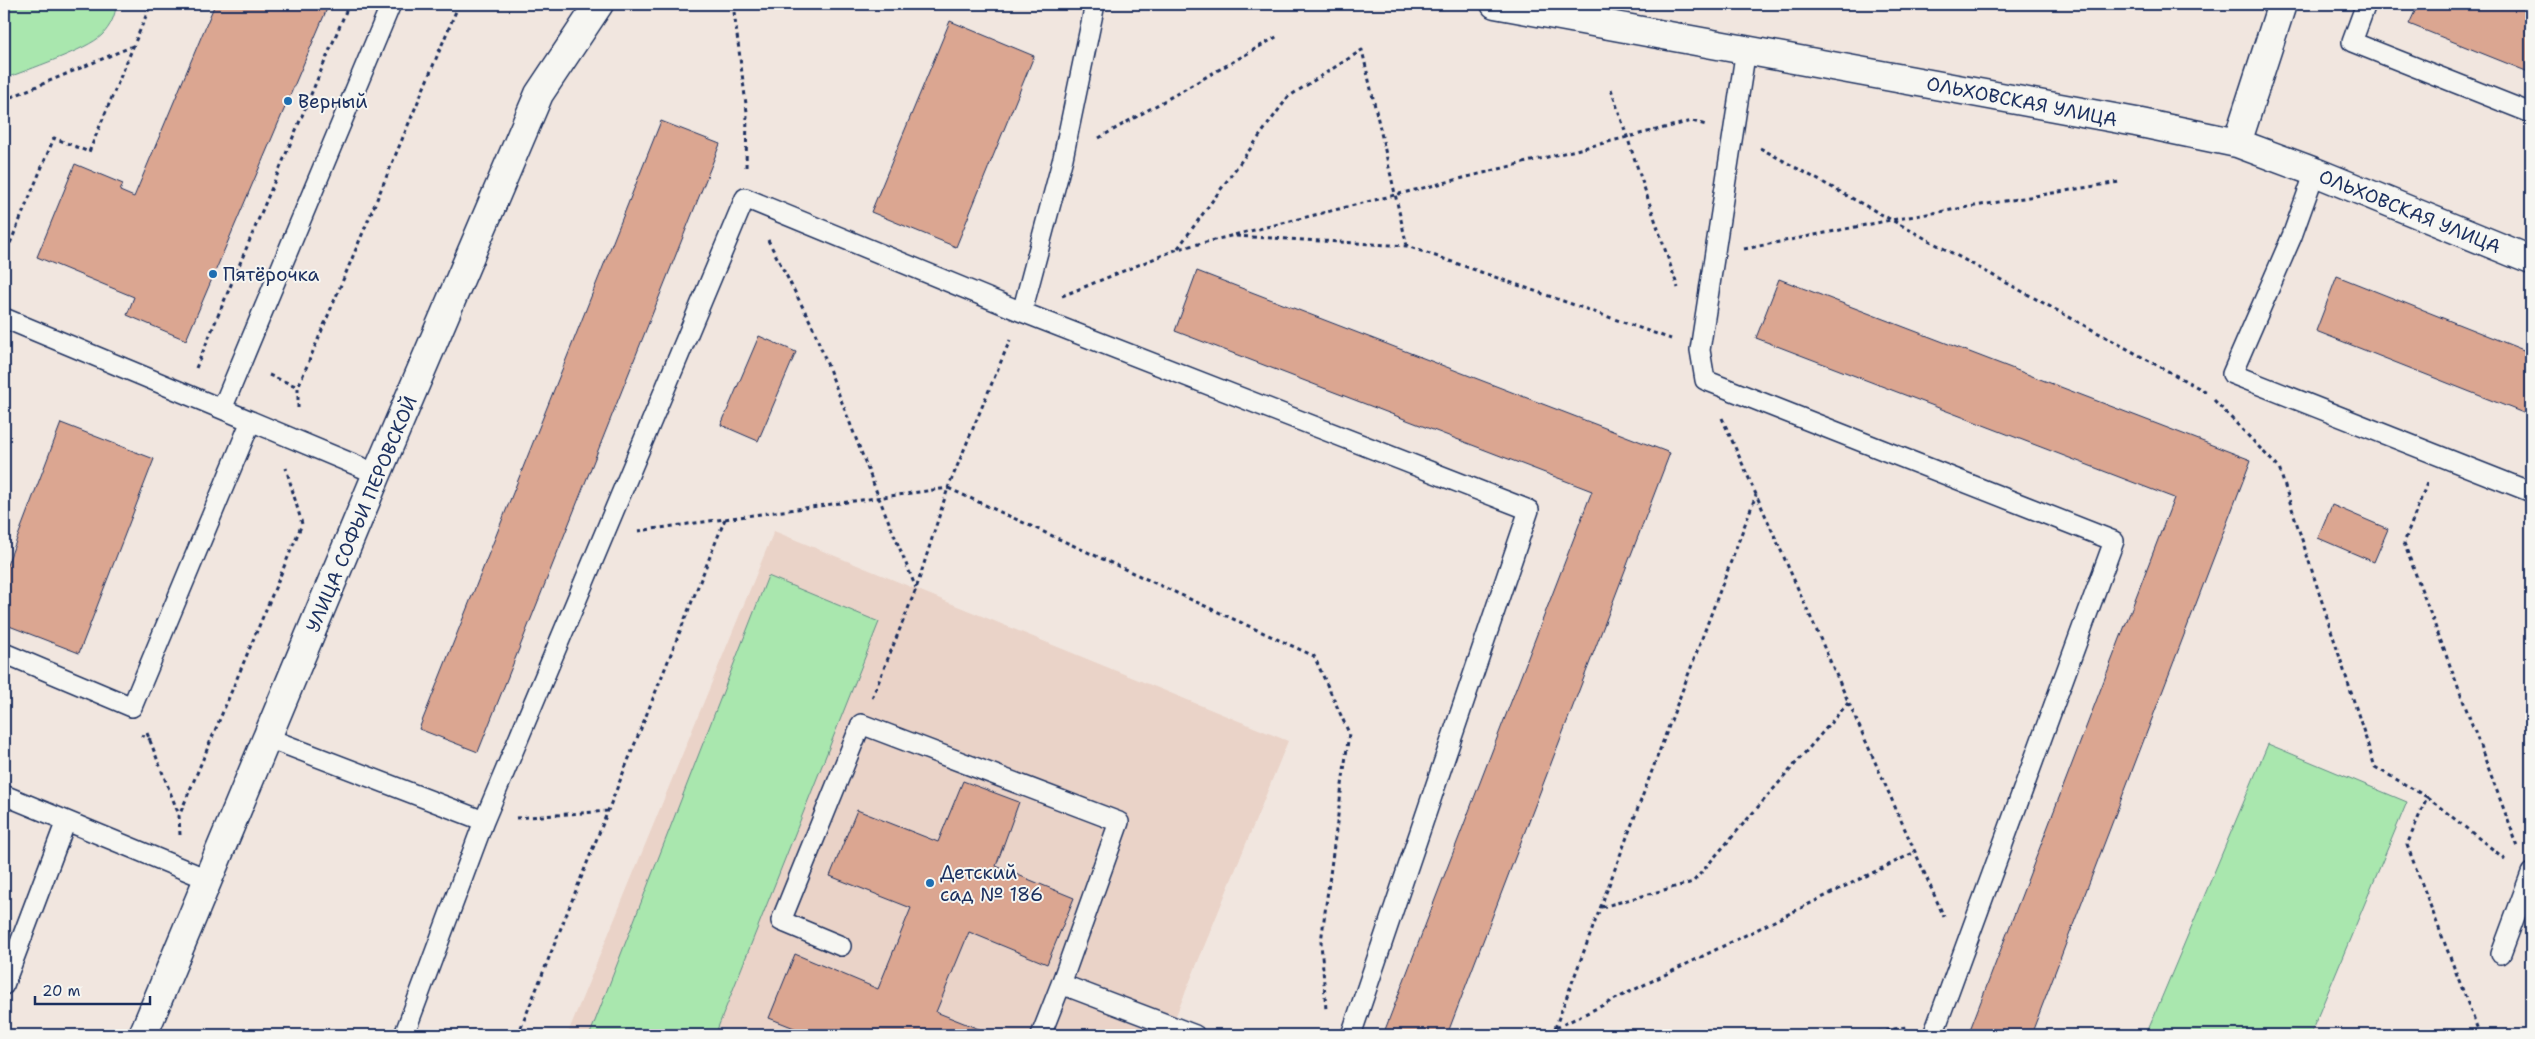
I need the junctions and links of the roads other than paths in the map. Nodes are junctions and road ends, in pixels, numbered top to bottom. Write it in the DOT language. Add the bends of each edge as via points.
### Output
graph roads {
  1 [pos="391,4"];
  2 [pos="599,4"];
  3 [pos="1095,4"];
  4 [pos="1495,4"];
  5 [pos="2282,4"];
  6 [pos="2366,4"];
  7 [pos="1746,49"];
  8 [pos="2531,113"];
  9 [pos="2237,143"];
  10 [pos="2315,172"];
  11 [pos="2531,260"];
  12 [pos="1022,312"];
  13 [pos="4,318"];
  14 [pos="222,409"];
  15 [pos="251,421"];
  16 [pos="377,474"];
  17 [pos="2531,492"];
  18 [pos="4,653"];
  19 [pos="268,738"];
  20 [pos="4,795"];
  21 [pos="66,821"];
  22 [pos="484,821"];
  23 [pos="2530,875"];
  24 [pos="207,879"];
  25 [pos="841,946"];
  26 [pos="2501,954"];
  27 [pos="4,984"];
  28 [pos="1061,984"];
  29 [pos="1935,1028"];
  30 [pos="142,1035"];
  31 [pos="404,1035"];
  32 [pos="1041,1035"];
  33 [pos="1195,1035"];
  34 [pos="1351,1035"];
  1 -- 14 [label="lane"];
  2 -- 16 [label="street, УЛИЦА СОФЬИ ПЕРОВСКОЙ" via="539,94"];
  3 -- 12 [label="lane" via="1063,158"];
  4 -- 7 [label="street, ОЛЬХОВСКАЯ УЛИЦА"];
  5 -- 9 [label="street"];
  6 -- 8 [label="lane" via="2352,42"];
  7 -- 9 [label="street, ОЛЬХОВСКАЯ УЛИЦА"];
  7 -- 29 [label="lane" via="1700,350 1705,380 2114,541"];
  9 -- 10 [label="street, ОЛЬХОВСКАЯ УЛИЦА"];
  10 -- 11 [label="street, ОЛЬХОВСКАЯ УЛИЦА"];
  10 -- 17 [label="lane" via="2292,236 2232,374"];
  12 -- 22 [label="lane" via="745,198"];
  12 -- 34 [label="lane" via="1529,510"];
  13 -- 14 [label="lane"];
  14 -- 15 [label="lane"];
  15 -- 16 [label="lane"];
  15 -- 18 [label="lane" via="132,707"];
  16 -- 19 [label="street, УЛИЦА СОФЬИ ПЕРОВСКОЙ"];
  19 -- 22 [label="lane"];
  19 -- 24 [label="street, УЛИЦА СОФЬИ ПЕРОВСКОЙ"];
  20 -- 21 [label="lane"];
  21 -- 24 [label="lane"];
  21 -- 27 [label="lane"];
  22 -- 31 [label="lane"];
  23 -- 26 [label="lane"];
  24 -- 30 [label="street, УЛИЦА СОФЬИ ПЕРОВСКОЙ"];
  25 -- 28 [label="lane" via="781,921 861,724 1119,822"];
  28 -- 32 [label="lane"];
  28 -- 33 [label="lane"];
}
